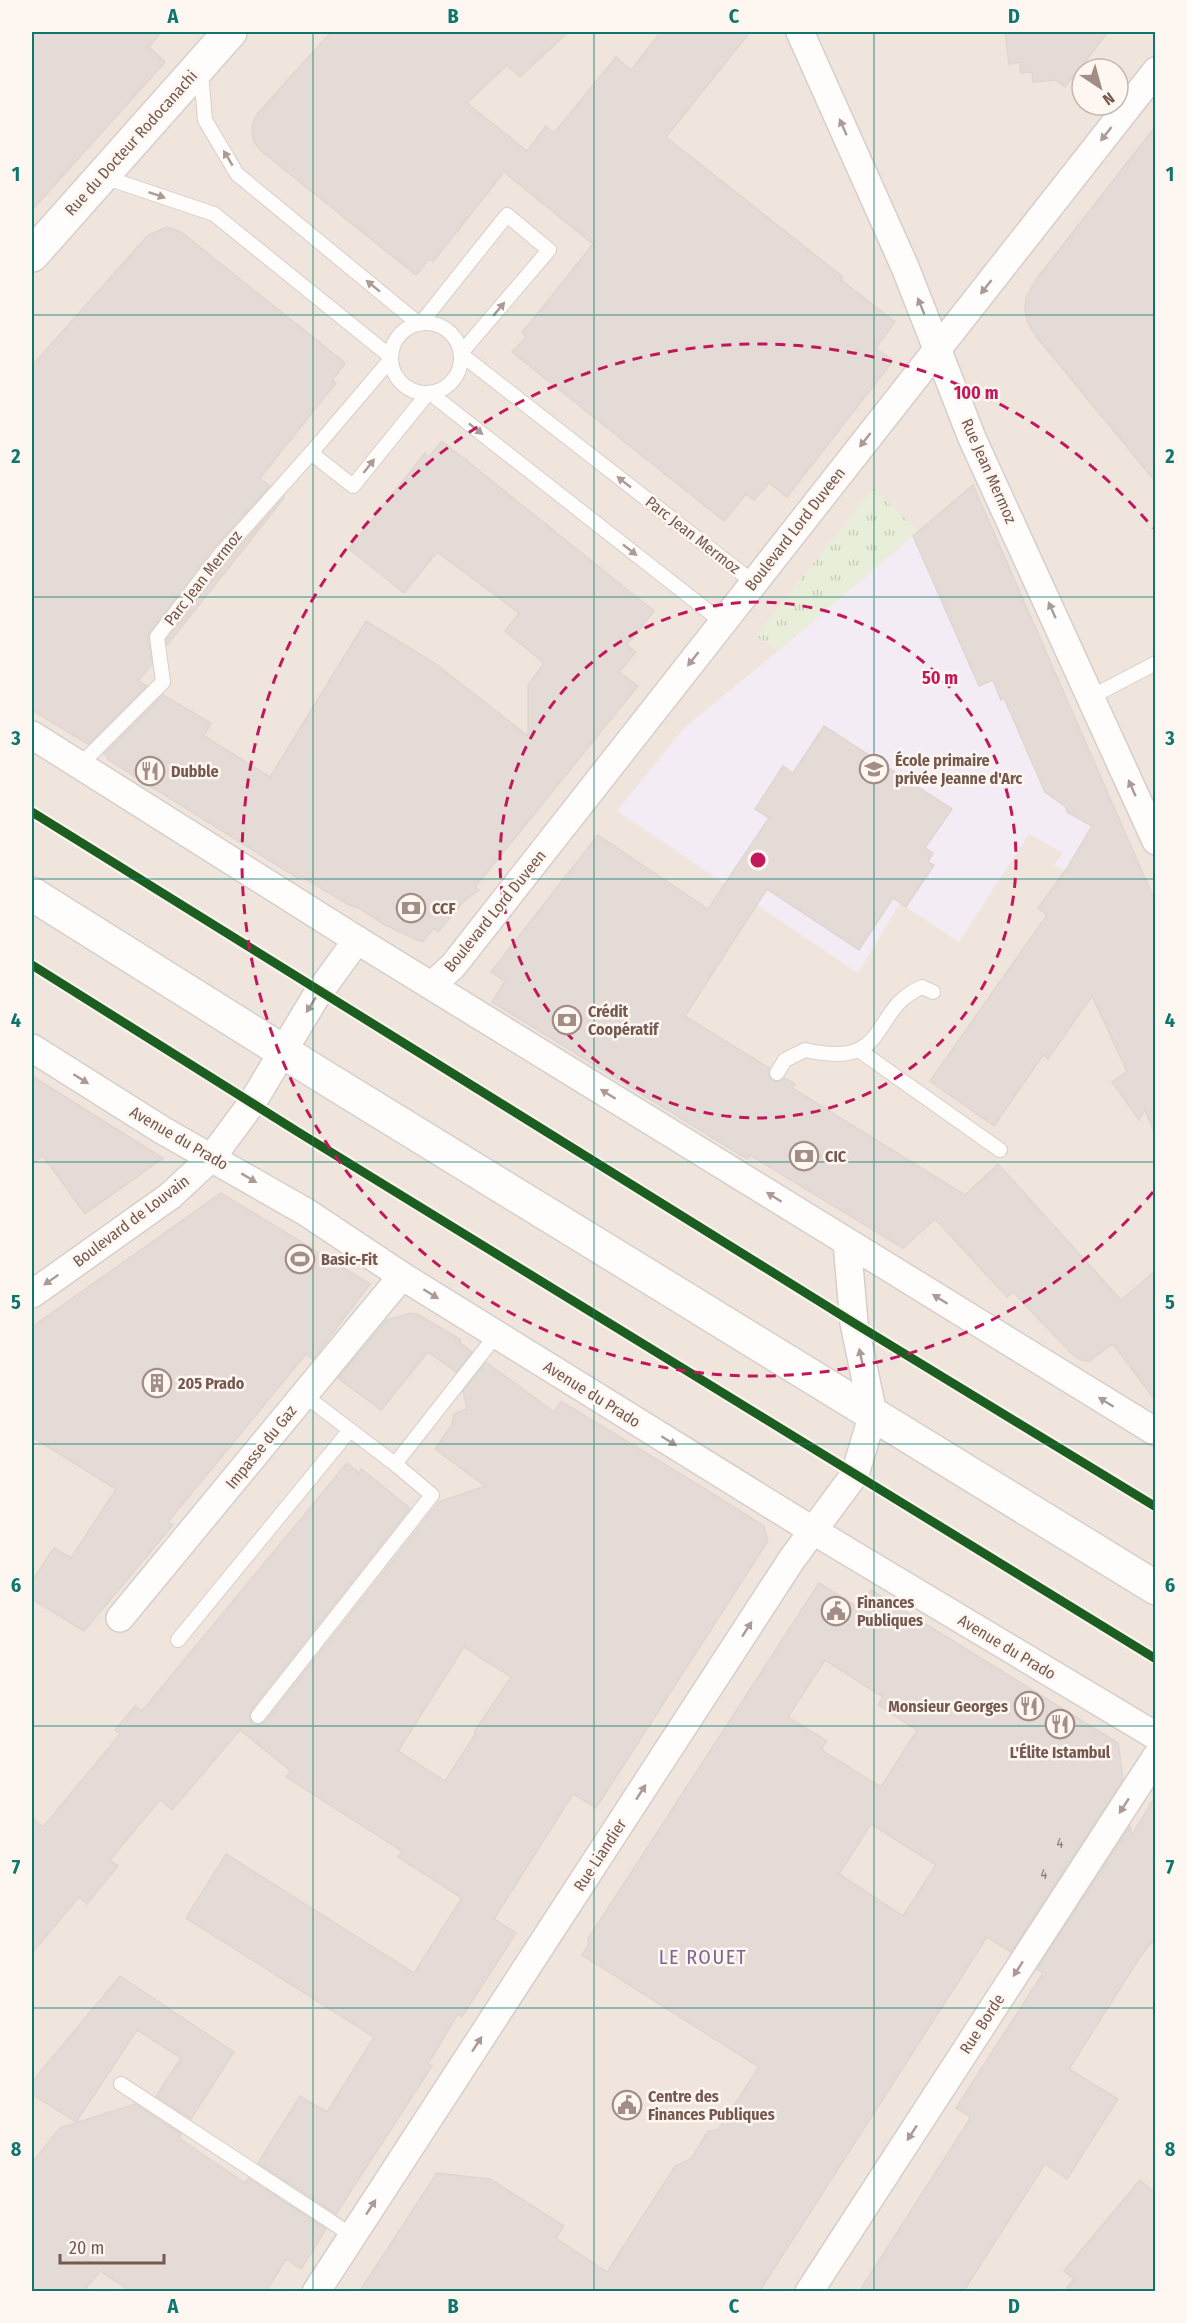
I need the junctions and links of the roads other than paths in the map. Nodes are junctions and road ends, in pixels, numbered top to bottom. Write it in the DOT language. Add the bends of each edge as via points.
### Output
graph roads {
  1 [pos="800,32"];
  2 [pos="224,33"];
  3 [pos="200,66"];
  4 [pos="1155,71"];
  5 [pos="102,176"];
  6 [pos="32,255"];
  7 [pos="420,323"];
  8 [pos="938,350"];
  9 [pos="462,354"];
  10 [pos="391,358"];
  11 [pos="429,393"];
  12 [pos="311,453"];
  13 [pos="753,582"];
  14 [pos="722,622"];
  15 [pos="1155,663"];
  16 [pos="1091,697"];
  17 [pos="32,735"];
  18 [pos="80,765"];
  19 [pos="1155,841"];
  20 [pos="32,894"];
  21 [pos="357,940"];
  22 [pos="432,985"];
  23 [pos="933,992"];
  24 [pos="32,1048"];
  25 [pos="283,1050"];
  26 [pos="860,1051"];
  27 [pos="777,1073"];
  28 [pos="1000,1150"];
  29 [pos="213,1157"];
  30 [pos="848,1242"];
  31 [pos="402,1276"];
  32 [pos="32,1294"];
  33 [pos="497,1334"];
  34 [pos="304,1395"];
  35 [pos="873,1414"];
  36 [pos="350,1430"];
  37 [pos="1155,1432"];
  38 [pos="395,1464"];
  39 [pos="812,1530"];
  40 [pos="1155,1588"];
  41 [pos="120,1618"];
  42 [pos="178,1640"];
  43 [pos="258,1716"];
  44 [pos="1155,1736"];
  45 [pos="1155,1757"];
  46 [pos="121,2084"];
  47 [pos="353,2236"];
  48 [pos="316,2292"];
  49 [pos="809,2292"];
  8 -- 1 [label="street, Rue Jean Mermoz, one-way"];
  2 -- 3 [label="main road, Rue du Docteur Rodocanachi"];
  3 -- 5 [label="main road, Rue du Docteur Rodocanachi"];
  7 -- 3 [label="lane, Parc Jean Mermoz, one-way" via="237,174 205,120"];
  4 -- 8 [label="street, Boulevard Lord Duveen, one-way"];
  5 -- 6 [label="main road, Rue du Docteur Rodocanachi"];
  5 -- 10 [label="lane, one-way" via="214,214"];
  7 -- 9 [label="lane, Parc Jean Mermoz" via="443,326 452,333"];
  9 -- 7 [label="lane, Parc Jean Mermoz, one-way" via="549,250 507,215"];
  7 -- 10 [label="lane, Parc Jean Mermoz" via="399,336"];
  8 -- 13 [label="street, Boulevard Lord Duveen, one-way"];
  16 -- 8 [label="street, Rue Jean Mermoz, one-way" via="972,438"];
  9 -- 11 [label="lane, Parc Jean Mermoz" via="457,376 440,390"];
  13 -- 9 [label="lane, Parc Jean Mermoz, one-way"];
  10 -- 11 [label="lane" via="393,370 406,387"];
  10 -- 12 [label="lane, Parc Jean Mermoz"];
  12 -- 11 [label="lane, Parc Jean Mermoz, one-way" via="353,486"];
  11 -- 14 [label="lane, one-way"];
  12 -- 18 [label="lane, Parc Jean Mermoz" via="220,555 157,636 163,682"];
  13 -- 14 [label="street, Boulevard Lord Duveen"];
  14 -- 22 [label="street, Boulevard Lord Duveen, one-way" via="453,966"];
  15 -- 16 [label="lane"];
  19 -- 16 [label="street, Rue Jean Mermoz, one-way"];
  17 -- 18 [label="street"];
  18 -- 21 [label="street"];
  20 -- 25 [label="main road"];
  21 -- 22 [label="street"];
  21 -- 25 [label="street, one-way"];
  30 -- 22 [label="street, one-way" via="725,1157"];
  23 -- 26 [label="lane" via="922,987 907,993"];
  24 -- 29 [label="street, Avenue du Prado, one-way" via="162,1130"];
  25 -- 29 [label="street, Boulevard de Louvain" via="252,1103"];
  25 -- 35 [label="main road"];
  26 -- 27 [label="lane" via="824,1054 805,1050 785,1060"];
  26 -- 28 [label="lane"];
  29 -- 31 [label="street, Avenue du Prado, one-way" via="306,1212"];
  29 -- 32 [label="street, Boulevard de Louvain, one-way" via="170,1196"];
  35 -- 30 [label="street, one-way" via="854,1323"];
  37 -- 30 [label="street, one-way"];
  31 -- 33 [label="street, Avenue du Prado, one-way"];
  31 -- 34 [label="street, Impasse du Gaz"];
  33 -- 38 [label="lane"];
  33 -- 39 [label="street, Avenue du Prado, one-way"];
  34 -- 36 [label="lane"];
  34 -- 41 [label="street, Impasse du Gaz"];
  35 -- 39 [label="street, Rue Liandier" via="855,1474"];
  35 -- 40 [label="main road"];
  36 -- 38 [label="lane"];
  36 -- 42 [label="lane"];
  38 -- 43 [label="lane" via="432,1495"];
  39 -- 44 [label="street, Avenue du Prado"];
  47 -- 39 [label="street, Rue Liandier, one-way"];
  45 -- 49 [label="street, Rue Borde, one-way"];
  46 -- 47 [label="lane"];
  47 -- 48 [label="street, Rue Liandier"];
}
